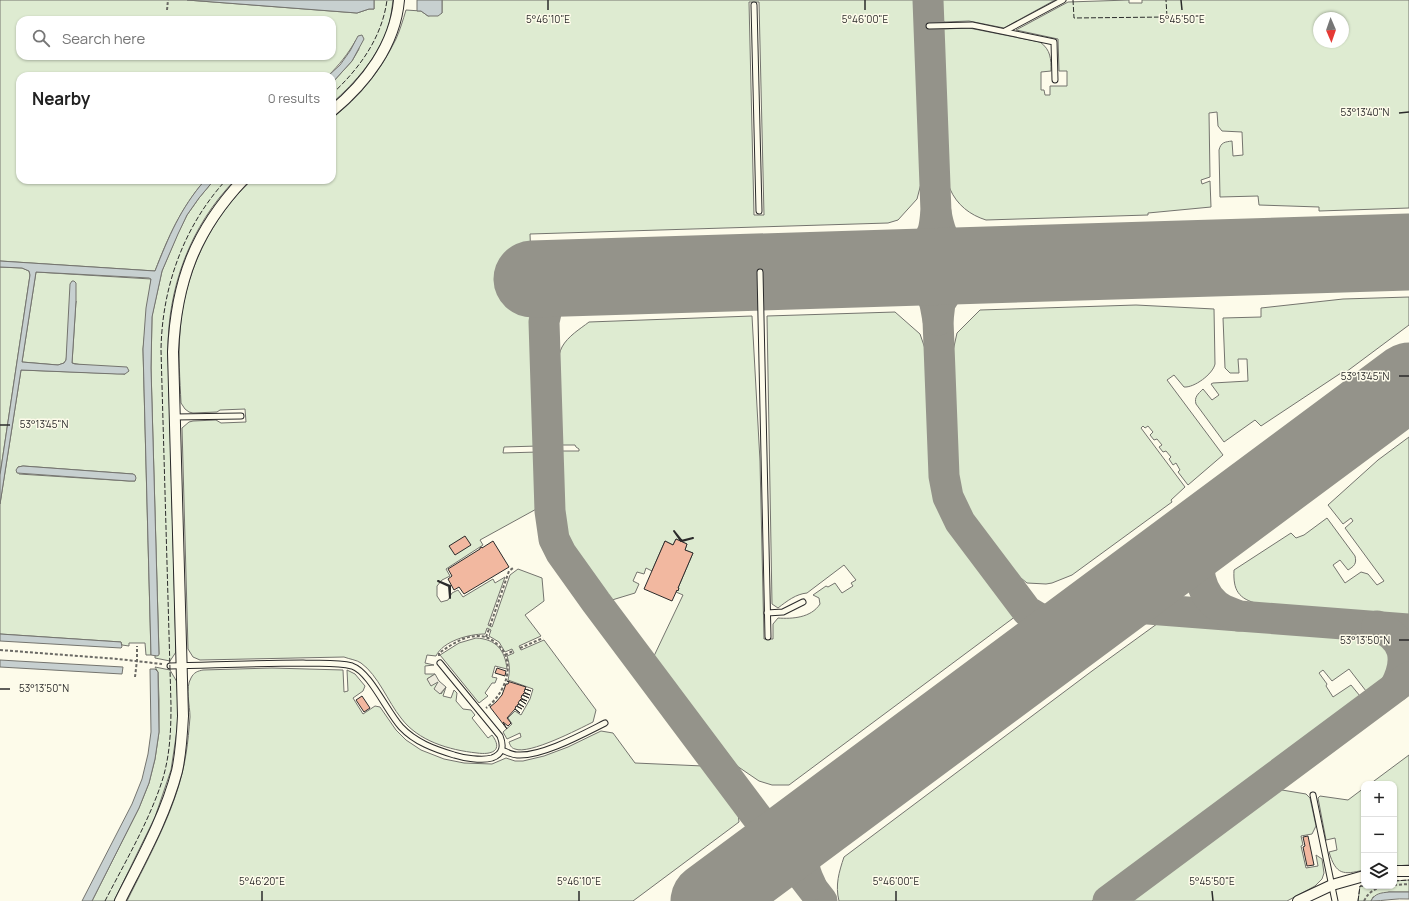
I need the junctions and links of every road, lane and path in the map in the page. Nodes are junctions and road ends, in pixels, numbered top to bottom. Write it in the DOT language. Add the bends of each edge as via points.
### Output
graph roads {
  1 [pos="168,0"];
  2 [pos="399,0"];
  3 [pos="1064,0"];
  4 [pos="754,4"];
  5 [pos="167,10"];
  6 [pos="929,26"];
  7 [pos="1005,32"];
  8 [pos="1055,80"];
  9 [pos="336,108"];
  10 [pos="239,184"];
  11 [pos="759,211"];
  12 [pos="760,272"];
  13 [pos="241,416"];
  14 [pos="175,417"];
  15 [pos="514,568"];
  16 [pos="803,602"];
  17 [pos="767,613"];
  18 [pos="486,637"];
  19 [pos="768,637"];
  20 [pos="543,638"];
  21 [pos="137,646"];
  22 [pos="520,648"];
  23 [pos="0,650"];
  24 [pos="513,651"];
  25 [pos="505,655"];
  26 [pos="137,660"];
  27 [pos="440,663"];
  28 [pos="170,666"];
  29 [pos="182,666"];
  30 [pos="135,677"];
  31 [pos="481,712"];
  32 [pos="605,723"];
  33 [pos="502,750"];
  34 [pos="1313,795"];
  35 [pos="1397,871"];
  36 [pos="1409,871"];
  37 [pos="1361,877"];
  38 [pos="1409,884"];
  39 [pos="1332,885"];
  40 [pos="1397,885"];
  41 [pos="1374,889"];
  42 [pos="120,901"];
  43 [pos="1298,901"];
  44 [pos="1335,901"];
  45 [pos="1364,901"];
  1 -- 5 [label="path"];
  2 -- 9 [label="street" via="393,29 386,46 364,79"];
  3 -- 7 [label="lane"];
  4 -- 11 [label="lane"];
  6 -- 7 [label="lane" via="972,25"];
  7 -- 8 [label="lane" via="1054,42"];
  10 -- 14 [label="street" via="221,205 196,245 182,284 174,328"];
  12 -- 17 [label="lane"];
  13 -- 14 [label="lane"];
  14 -- 29 [label="street"];
  15 -- 18 [label="path" via="509,571"];
  16 -- 17 [label="lane" via="783,612"];
  17 -- 19 [label="lane"];
  18 -- 25 [label="path" via="499,645"];
  18 -- 27 [label="path" via="470,637 456,642 439,653"];
  20 -- 22 [label="path"];
  21 -- 26 [label="path"];
  23 -- 26 [label="path"];
  24 -- 25 [label="path"];
  25 -- 31 [label="path" via="508,671 503,687 496,699"];
  26 -- 28 [label="path"];
  26 -- 30 [label="path"];
  27 -- 31 [label="lane"];
  28 -- 29 [label="lane"];
  29 -- 33 [label="lane" via="271,663 353,666 367,678 401,726 411,736 432,748 464,758 490,759 498,756"];
  29 -- 42 [label="street" via="183,716 177,771 163,812"];
  31 -- 33 [label="lane" via="500,736"];
  32 -- 33 [label="lane" via="542,751 518,755"];
  34 -- 39 [label="lane"];
  35 -- 36 [label="street"];
  37 -- 39 [label="street"];
  38 -- 40 [label="path"];
  39 -- 43 [label="street"];
  39 -- 44 [label="lane"];
  41 -- 45 [label="path"];
}
